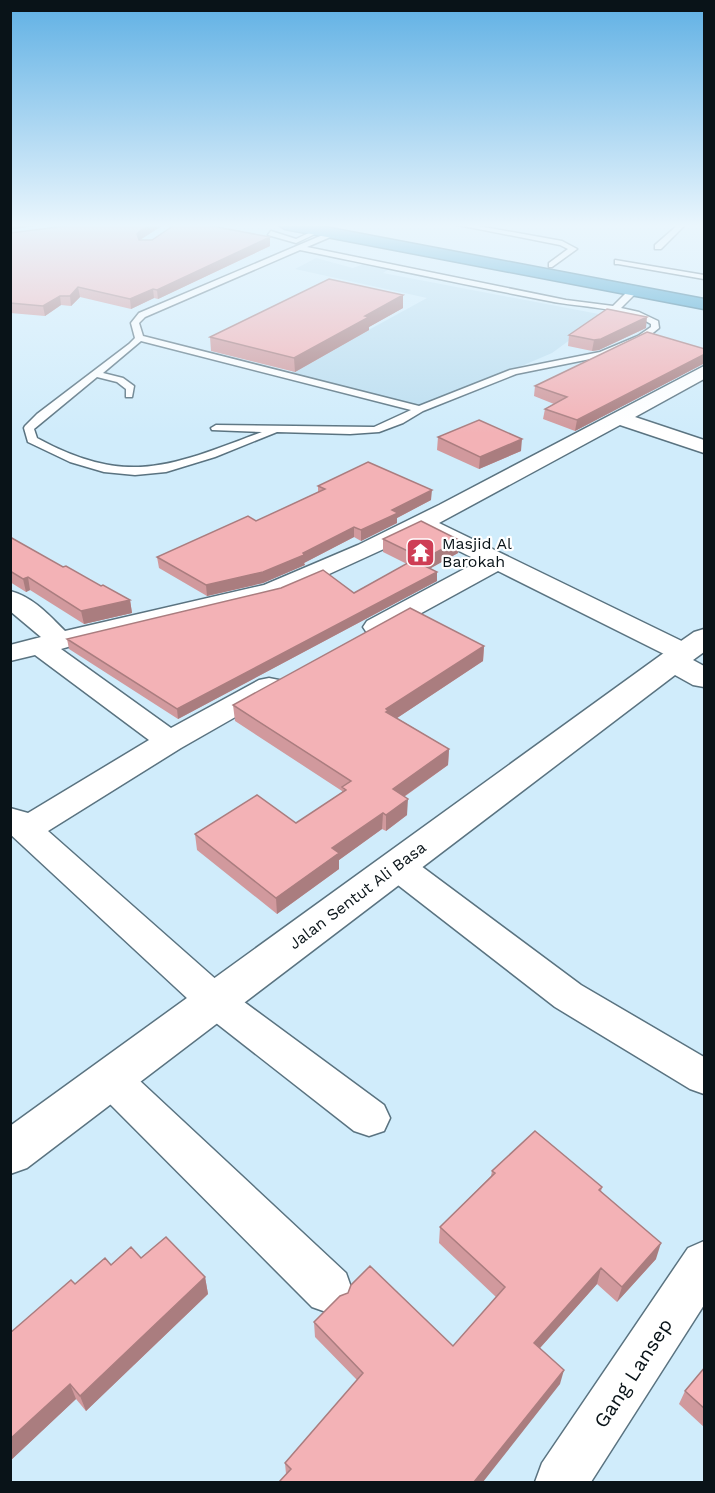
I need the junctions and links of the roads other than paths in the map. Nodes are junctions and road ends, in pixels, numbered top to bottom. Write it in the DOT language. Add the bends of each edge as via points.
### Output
graph roads {
  1 [pos="192,294"];
  2 [pos="525,294"];
  3 [pos="630,294"];
  4 [pos="648,294"];
  5 [pos="705,304"];
  6 [pos="614,310"];
  7 [pos="139,338"];
  8 [pos="705,372"];
  9 [pos="96,374"];
  10 [pos="129,395"];
  11 [pos="420,409"];
  12 [pos="618,418"];
  13 [pos="216,428"];
  14 [pos="280,429"];
  15 [pos="705,447"];
  16 [pos="421,523"];
  17 [pos="498,561"];
  18 [pos="10,598"];
  19 [pos="356,638"];
  20 [pos="50,643"];
  21 [pos="10,653"];
  22 [pos="691,657"];
  23 [pos="295,672"];
  24 [pos="170,741"];
  25 [pos="18,823"];
  26 [pos="398,866"];
  27 [pos="215,1001"];
  28 [pos="705,1077"];
  29 [pos="111,1079"];
  30 [pos="369,1118"];
  31 [pos="10,1153"];
  32 [pos="705,1264"];
  33 [pos="329,1290"];
  34 [pos="561,1482"];
  1 -- 7 [label="lane" via="142,315 135,323"];
  2 -- 6 [label="lane"];
  3 -- 6 [label="lane"];
  4 -- 5 [label="highway"];
  6 -- 11 [label="lane" via="649,319 655,328 602,354 513,372"];
  7 -- 9 [label="lane"];
  7 -- 11 [label="lane"];
  8 -- 12 [label="street"];
  9 -- 10 [label="lane" via="120,380 132,388"];
  9 -- 14 [label="lane" via="29,429 32,440 86,463 147,472 175,467"];
  11 -- 14 [label="lane" via="375,430"];
  12 -- 15 [label="street"];
  12 -- 16 [label="street"];
  13 -- 14 [label="lane"];
  16 -- 17 [label="street"];
  16 -- 20 [label="street" via="272,591"];
  17 -- 19 [label="street"];
  17 -- 22 [label="street"];
  18 -- 20 [label="street" via="30,612"];
  20 -- 21 [label="street"];
  20 -- 24 [label="street"];
  22 -- 26 [label="street, Jalan Sentut Ali Basa"];
  23 -- 24 [label="street"];
  24 -- 25 [label="street"];
  25 -- 27 [label="street"];
  26 -- 27 [label="street, Jalan Sentut Ali Basa"];
  26 -- 28 [label="street" via="568,996"];
  27 -- 29 [label="street, Jalan Sentut Ali Basa"];
  27 -- 30 [label="street"];
  29 -- 31 [label="street, Jalan Sentut Ali Basa"];
  29 -- 33 [label="street"];
  32 -- 34 [label="street, Gang Lansep"];
}
